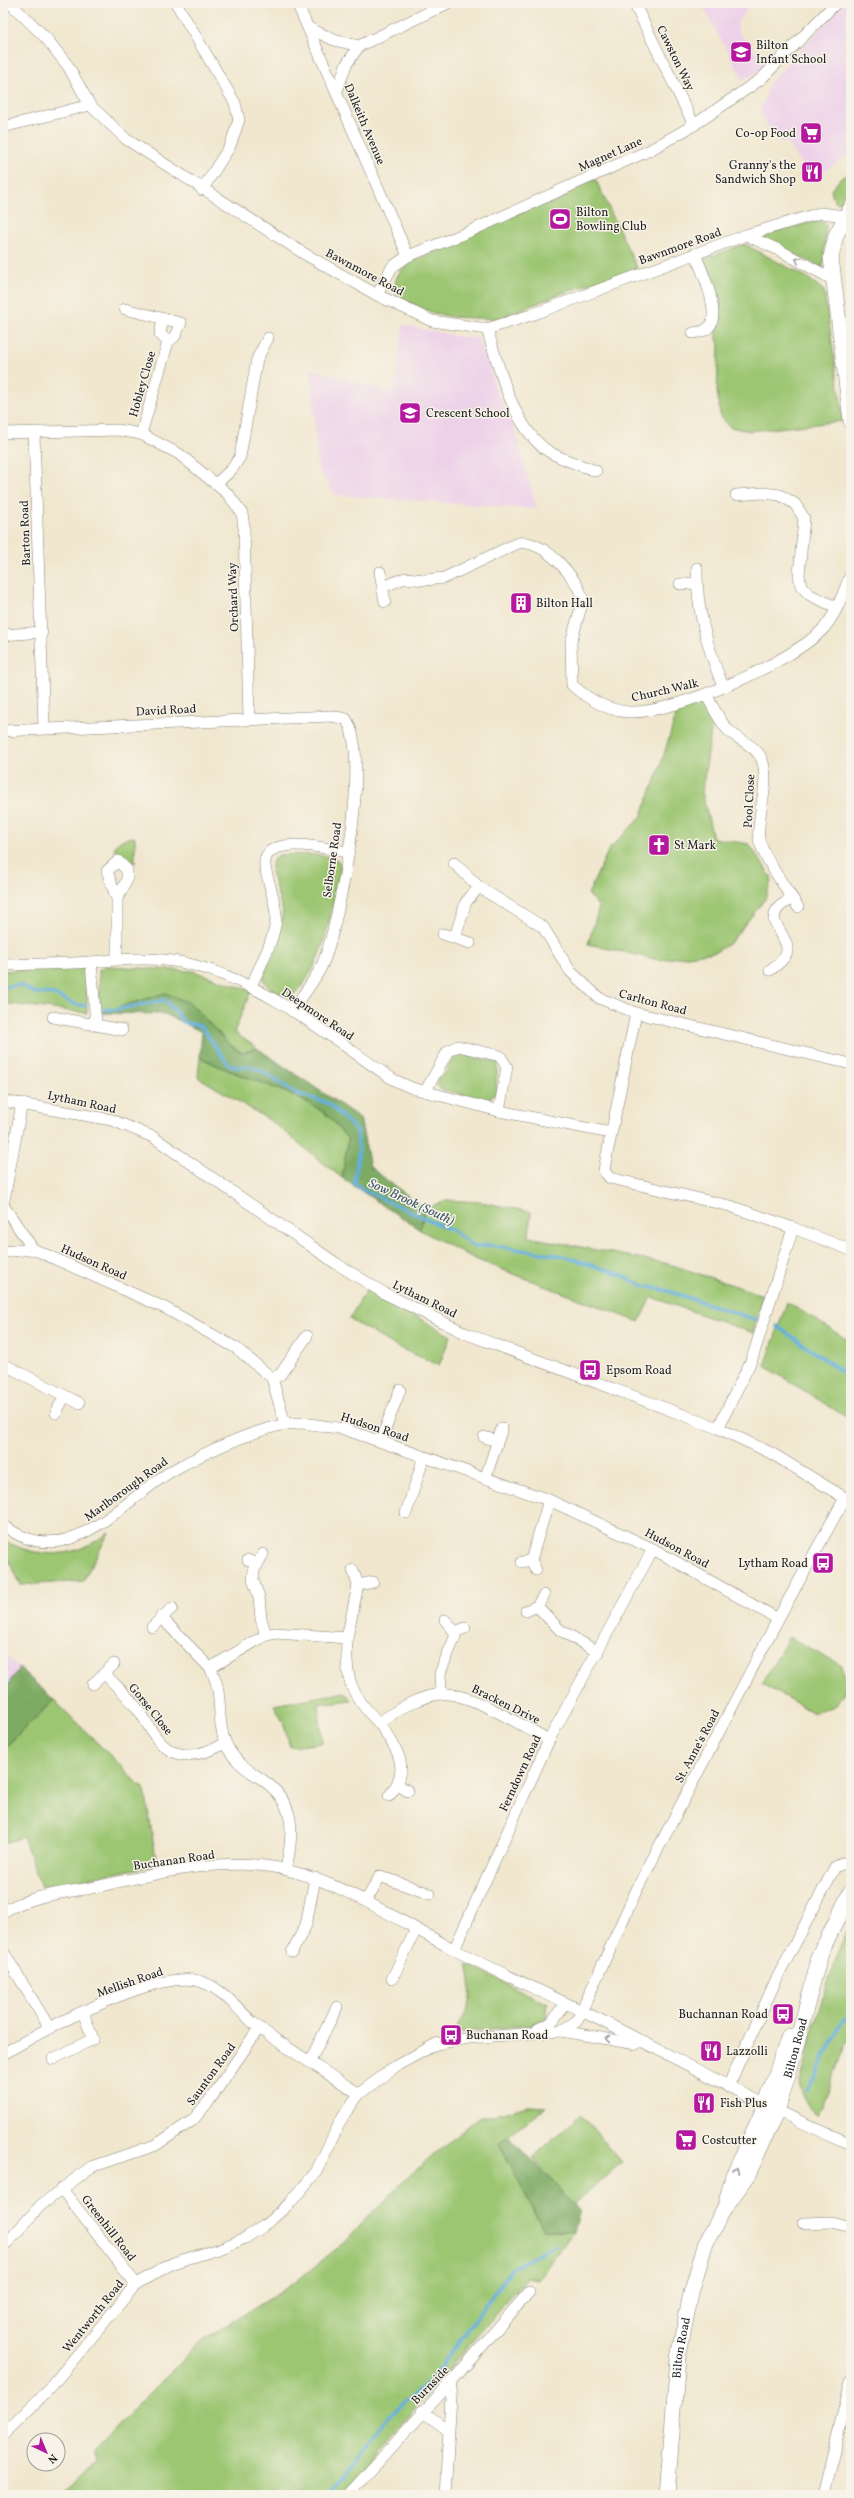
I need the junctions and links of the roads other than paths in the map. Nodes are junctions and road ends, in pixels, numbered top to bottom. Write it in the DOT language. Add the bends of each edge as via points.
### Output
graph roads {
  1 [pos="10,3"];
  2 [pos="176,3"];
  3 [pos="297,3"];
  4 [pos="448,3"];
  5 [pos="634,3"];
  6 [pos="836,3"];
  7 [pos="436,6"];
  8 [pos="309,28"];
  9 [pos="359,46"];
  10 [pos="337,91"];
  11 [pos="90,105"];
  12 [pos="694,125"];
  13 [pos="3,127"];
  14 [pos="202,190"];
  15 [pos="848,212"];
  16 [pos="746,235"];
  17 [pos="695,254"];
  18 [pos="408,256"];
  19 [pos="832,279"];
  20 [pos="377,295"];
  21 [pos="125,309"];
  22 [pos="163,319"];
  23 [pos="487,330"];
  24 [pos="693,333"];
  25 [pos="268,338"];
  26 [pos="168,342"];
  27 [pos="851,422"];
  28 [pos="3,433"];
  29 [pos="34,433"];
  30 [pos="142,434"];
  31 [pos="596,471"];
  32 [pos="216,484"];
  33 [pos="736,495"];
  34 [pos="697,568"];
  35 [pos="380,572"];
  36 [pos="851,574"];
  37 [pos="697,583"];
  38 [pos="680,584"];
  39 [pos="383,588"];
  40 [pos="385,602"];
  41 [pos="836,607"];
  42 [pos="42,632"];
  43 [pos="3,635"];
  44 [pos="723,687"];
  45 [pos="706,694"];
  46 [pos="331,716"];
  47 [pos="249,719"];
  48 [pos="44,728"];
  49 [pos="3,731"];
  50 [pos="347,852"];
  51 [pos="454,863"];
  52 [pos="479,887"];
  53 [pos="117,899"];
  54 [pos="442,934"];
  55 [pos="455,937"];
  56 [pos="470,943"];
  57 [pos="117,959"];
  58 [pos="91,962"];
  59 [pos="3,965"];
  60 [pos="770,970"];
  61 [pos="251,986"];
  62 [pos="292,1011"];
  63 [pos="636,1013"];
  64 [pos="53,1017"];
  65 [pos="96,1024"];
  66 [pos="122,1030"];
  67 [pos="851,1064"];
  68 [pos="426,1090"];
  69 [pos="3,1101"];
  70 [pos="22,1103"];
  71 [pos="499,1111"];
  72 [pos="611,1133"];
  73 [pos="3,1205"];
  74 [pos="793,1228"];
  75 [pos="33,1249"];
  76 [pos="851,1250"];
  77 [pos="3,1252"];
  78 [pos="307,1336"];
  79 [pos="3,1364"];
  80 [pos="272,1378"];
  81 [pos="400,1390"];
  82 [pos="64,1397"];
  83 [pos="79,1403"];
  84 [pos="56,1413"];
  85 [pos="285,1424"];
  86 [pos="502,1428"];
  87 [pos="718,1428"];
  88 [pos="484,1437"];
  89 [pos="381,1440"];
  90 [pos="497,1441"];
  91 [pos="424,1458"];
  92 [pos="485,1479"];
  93 [pos="549,1500"];
  94 [pos="848,1500"];
  95 [pos="406,1513"];
  96 [pos="3,1525"];
  97 [pos="653,1549"];
  98 [pos="263,1554"];
  99 [pos="529,1564"];
  100 [pos="353,1570"];
  101 [pos="373,1582"];
  102 [pos="358,1585"];
  103 [pos="544,1595"];
  104 [pos="538,1606"];
  105 [pos="172,1608"];
  106 [pos="526,1611"];
  107 [pos="161,1617"];
  108 [pos="778,1619"];
  109 [pos="445,1620"];
  110 [pos="152,1627"];
  111 [pos="266,1635"];
  112 [pos="347,1638"];
  113 [pos="598,1652"];
  114 [pos="114,1664"];
  115 [pos="210,1668"];
  116 [pos="105,1674"];
  117 [pos="93,1684"];
  118 [pos="441,1694"];
  119 [pos="379,1723"];
  120 [pos="549,1740"];
  121 [pos="225,1743"];
  122 [pos="398,1785"];
  123 [pos="408,1791"];
  124 [pos="389,1796"];
  125 [pos="851,1867"];
  126 [pos="286,1870"];
  127 [pos="315,1878"];
  128 [pos="851,1891"];
  129 [pos="430,1894"];
  130 [pos="366,1901"];
  131 [pos="3,1912"];
  132 [pos="416,1929"];
  133 [pos="454,1950"];
  134 [pos="3,1951"];
  135 [pos="292,1952"];
  136 [pos="392,1979"];
  137 [pos="566,2004"];
  138 [pos="337,2007"];
  139 [pos="582,2011"];
  140 [pos="83,2012"];
  141 [pos="49,2027"];
  142 [pos="259,2028"];
  143 [pos="561,2031"];
  144 [pos="532,2032"];
  145 [pos="647,2046"];
  146 [pos="3,2054"];
  147 [pos="53,2060"];
  148 [pos="310,2061"];
  149 [pos="728,2086"];
  150 [pos="359,2094"];
  151 [pos="771,2108"];
  152 [pos="851,2144"];
  153 [pos="61,2188"];
  154 [pos="725,2207"];
  155 [pos="803,2223"];
  156 [pos="851,2227"];
  157 [pos="3,2247"];
  158 [pos="136,2284"];
  159 [pos="529,2292"];
  160 [pos="452,2381"];
  161 [pos="851,2381"];
  162 [pos="422,2411"];
  163 [pos="448,2430"];
  164 [pos="3,2434"];
  165 [pos="348,2495"];
  166 [pos="445,2495"];
  167 [pos="667,2495"];
  168 [pos="823,2495"];
  1 -- 11 [label="street, Bawnmore Road" via="46,38 68,66"];
  2 -- 14 [label="street" via="235,103 239,120 230,146"];
  3 -- 8 [label="street, Dalkeith Avenue"];
  4 -- 7 [label="street"];
  5 -- 12 [label="street, Cawston Way"];
  6 -- 12 [label="street, Magnet Lane" via="761,79"];
  7 -- 9 [label="street"];
  8 -- 9 [label="street" via="334,40"];
  8 -- 10 [label="street, Dalkeith Avenue"];
  9 -- 10 [label="street" via="346,66"];
  10 -- 18 [label="street, Dalkeith Avenue"];
  11 -- 13 [label="street"];
  11 -- 14 [label="street, Bawnmore Road" via="126,139"];
  12 -- 18 [label="street, Magnet Lane" via="650,150 466,233"];
  14 -- 20 [label="street, Bawnmore Road" via="303,253"];
  15 -- 16 [label="street, Bawnmore Road" via="820,213"];
  15 -- 19 [label="main road" via="832,245"];
  16 -- 17 [label="street, Bawnmore Road"];
  19 -- 16 [label="street, one-way"];
  17 -- 23 [label="street, Bawnmore Road"];
  17 -- 24 [label="street" via="713,300 711,324 706,330"];
  18 -- 20 [label="street, Magnet Lane" via="392,267"];
  19 -- 27 [label="main road"];
  20 -- 23 [label="street, Bawnmore Road" via="432,321"];
  21 -- 22 [label="street, Hobley Close"];
  22 -- 26 [label="street, Hobley Close" via="160,334"];
  22 -- 26 [label="street, Hobley Close" via="181,324 176,336"];
  23 -- 31 [label="street" via="502,377 531,436 548,451"];
  25 -- 32 [label="street" via="257,359 240,457"];
  26 -- 30 [label="street, Hobley Close"];
  28 -- 29 [label="street, Orchard Way"];
  29 -- 30 [label="street, Orchard Way" via="118,430"];
  29 -- 42 [label="street, Barton Road"];
  30 -- 32 [label="street, Orchard Way" via="179,454"];
  32 -- 47 [label="street, Orchard Way" via="228,494 242,513"];
  33 -- 41 [label="street" via="780,495 795,504 804,518 799,574 801,586 810,595"];
  34 -- 37 [label="street"];
  35 -- 39 [label="street"];
  36 -- 41 [label="street, Church Walk"];
  37 -- 38 [label="street"];
  37 -- 44 [label="street" via="707,646"];
  39 -- 40 [label="street"];
  39 -- 45 [label="street, Church Walk" via="405,578 444,578 518,543 525,543 556,557 582,596 583,603 571,642 571,680 574,686 598,703 627,712 643,711"];
  41 -- 44 [label="street, Church Walk" via="821,631 794,653"];
  42 -- 43 [label="street"];
  42 -- 48 [label="street, Barton Road"];
  44 -- 45 [label="street, Church Walk"];
  45 -- 60 [label="street, Pool Close" via="728,730 754,749 762,759 763,801 759,839 796,903 782,905 776,912 774,920 788,950 786,957"];
  46 -- 47 [label="street, David Road"];
  46 -- 50 [label="street, Selborne Road" via="346,719 352,727 357,781"];
  47 -- 48 [label="street, David Road"];
  48 -- 49 [label="street, David Road"];
  50 -- 61 [label="street" via="301,845 279,846 268,854 265,864 276,919"];
  50 -- 62 [label="street, Selborne Road" via="333,934 322,964"];
  51 -- 52 [label="street, Carlton Road"];
  52 -- 55 [label="street" via="466,902"];
  52 -- 63 [label="street, Carlton Road" via="543,927 570,971 599,998"];
  53 -- 57 [label="street"];
  54 -- 55 [label="street"];
  55 -- 56 [label="street"];
  57 -- 58 [label="street, Deepmore Road"];
  57 -- 61 [label="street, Deepmore Road" via="158,960 193,965"];
  58 -- 59 [label="street, Deepmore Road"];
  58 -- 65 [label="street"];
  61 -- 62 [label="street, Deepmore Road"];
  62 -- 68 [label="street, Deepmore Road" via="394,1080"];
  63 -- 67 [label="street, Carlton Road"];
  63 -- 72 [label="street"];
  64 -- 65 [label="street"];
  65 -- 66 [label="street"];
  68 -- 71 [label="street, Deepmore Road"];
  68 -- 71 [label="street" via="451,1048 458,1046 500,1056 507,1067"];
  69 -- 70 [label="street, Lytham Road"];
  70 -- 73 [label="street"];
  70 -- 87 [label="street, Lytham Road" via="112,1120 153,1137 337,1264 384,1293 474,1337"];
  71 -- 72 [label="street, Deepmore Road"];
  72 -- 74 [label="street" via="604,1171 610,1178 730,1206"];
  73 -- 75 [label="street"];
  74 -- 76 [label="street"];
  74 -- 87 [label="street" via="752,1359"];
  75 -- 77 [label="street"];
  75 -- 80 [label="street, Hudson Road" via="165,1308 236,1348"];
  78 -- 80 [label="street" via="280,1375"];
  79 -- 82 [label="street"];
  80 -- 85 [label="street"];
  81 -- 89 [label="street"];
  82 -- 83 [label="street"];
  82 -- 84 [label="street"];
  85 -- 89 [label="street, Hudson Road" via="318,1424"];
  85 -- 96 [label="street, Marlborough Road" via="242,1436 175,1469 90,1532 70,1539 49,1542 29,1540"];
  86 -- 90 [label="street"];
  87 -- 94 [label="street, Lytham Road" via="771,1453"];
  88 -- 90 [label="street"];
  89 -- 91 [label="street, Hudson Road"];
  90 -- 92 [label="street"];
  91 -- 92 [label="street, Hudson Road"];
  91 -- 95 [label="street"];
  92 -- 93 [label="street, Hudson Road"];
  93 -- 97 [label="street, Hudson Road"];
  93 -- 99 [label="street"];
  94 -- 108 [label="street, St. Anne's Road"];
  97 -- 108 [label="street, Hudson Road"];
  97 -- 113 [label="street, Ferndown Road"];
  98 -- 111 [label="street" via="252,1562 253,1580"];
  100 -- 102 [label="street"];
  101 -- 102 [label="street"];
  102 -- 112 [label="street"];
  103 -- 104 [label="street"];
  104 -- 106 [label="street"];
  104 -- 113 [label="street" via="560,1630"];
  105 -- 107 [label="street"];
  107 -- 110 [label="street"];
  107 -- 115 [label="street"];
  108 -- 139 [label="street, St. Anne's Road" via="637,1889"];
  109 -- 118 [label="street" via="460,1630 442,1662"];
  111 -- 112 [label="street" via="276,1633"];
  111 -- 115 [label="street"];
  112 -- 119 [label="street" via="346,1662 350,1684 360,1703"];
  113 -- 120 [label="street, Ferndown Road"];
  114 -- 116 [label="street"];
  115 -- 121 [label="street" via="218,1687"];
  116 -- 117 [label="street"];
  116 -- 121 [label="street, Gorse Close" via="141,1713 155,1737 181,1756 192,1756"];
  118 -- 119 [label="street, Bracken Drive" via="402,1707"];
  118 -- 120 [label="street, Bracken Drive" via="476,1702"];
  119 -- 122 [label="street" via="400,1758"];
  120 -- 133 [label="street, Ferndown Road"];
  121 -- 126 [label="street" via="239,1762 266,1781 282,1798 289,1813 292,1836"];
  122 -- 123 [label="street"];
  122 -- 124 [label="street"];
  125 -- 149 [label="street" via="844,1863 835,1867 775,1982"];
  126 -- 127 [label="street, Buchanan Road"];
  126 -- 131 [label="street, Buchanan Road" via="240,1864 167,1872 31,1899"];
  127 -- 130 [label="street, Buchanan Road"];
  127 -- 135 [label="street" via="306,1925"];
  128 -- 151 [label="main road, Bilton Road" via="822,1948 789,2072"];
  129 -- 130 [label="street" via="380,1876"];
  130 -- 132 [label="street, Buchanan Road"];
  132 -- 133 [label="street, Buchanan Road"];
  132 -- 136 [label="street"];
  133 -- 137 [label="street, Buchanan Road"];
  134 -- 141 [label="street"];
  137 -- 139 [label="street, Buchanan Road"];
  137 -- 144 [label="street" via="552,2023"];
  138 -- 148 [label="street"];
  139 -- 143 [label="street" via="571,2026"];
  139 -- 145 [label="street, Buchanan Road"];
  140 -- 141 [label="street, Mellish Road"];
  140 -- 142 [label="street, Mellish Road" via="148,1987 176,1980 191,1980 202,1982 226,1997"];
  140 -- 147 [label="street" via="93,2039"];
  141 -- 146 [label="street, Mellish Road"];
  142 -- 148 [label="street, Mellish Road"];
  142 -- 153 [label="street, Saunton Road" via="193,2120 156,2145 91,2168"];
  143 -- 144 [label="street, Wentworth Road"];
  145 -- 143 [label="street, Wentworth Road, one-way"];
  144 -- 150 [label="street, Wentworth Road" via="436,2044 396,2066"];
  145 -- 149 [label="street, Buchanan Road"];
  148 -- 150 [label="street, Mellish Road"];
  149 -- 151 [label="street, Buchanan Road"];
  150 -- 158 [label="street, Wentworth Road" via="344,2116 316,2172 290,2203 264,2226 222,2248 172,2264"];
  151 -- 152 [label="street, Buchanan Road"];
  154 -- 151 [label="main road, Bilton Road, one-way" via="733,2176"];
  151 -- 154 [label="main road, Bilton Road" via="747,2177"];
  153 -- 157 [label="street, Saunton Road" via="41,2205"];
  153 -- 158 [label="street, Greenhill Road"];
  154 -- 167 [label="main road, Bilton Road" via="705,2245 689,2300 678,2358"];
  155 -- 156 [label="street" via="831,2222"];
  158 -- 164 [label="street, Wentworth Road" via="49,2389"];
  159 -- 160 [label="street, Burnside"];
  160 -- 162 [label="street, Burnside"];
  160 -- 163 [label="street"];
  161 -- 168 [label="street"];
  162 -- 163 [label="street"];
  162 -- 165 [label="street, Burnside"];
  163 -- 166 [label="street"];
}
